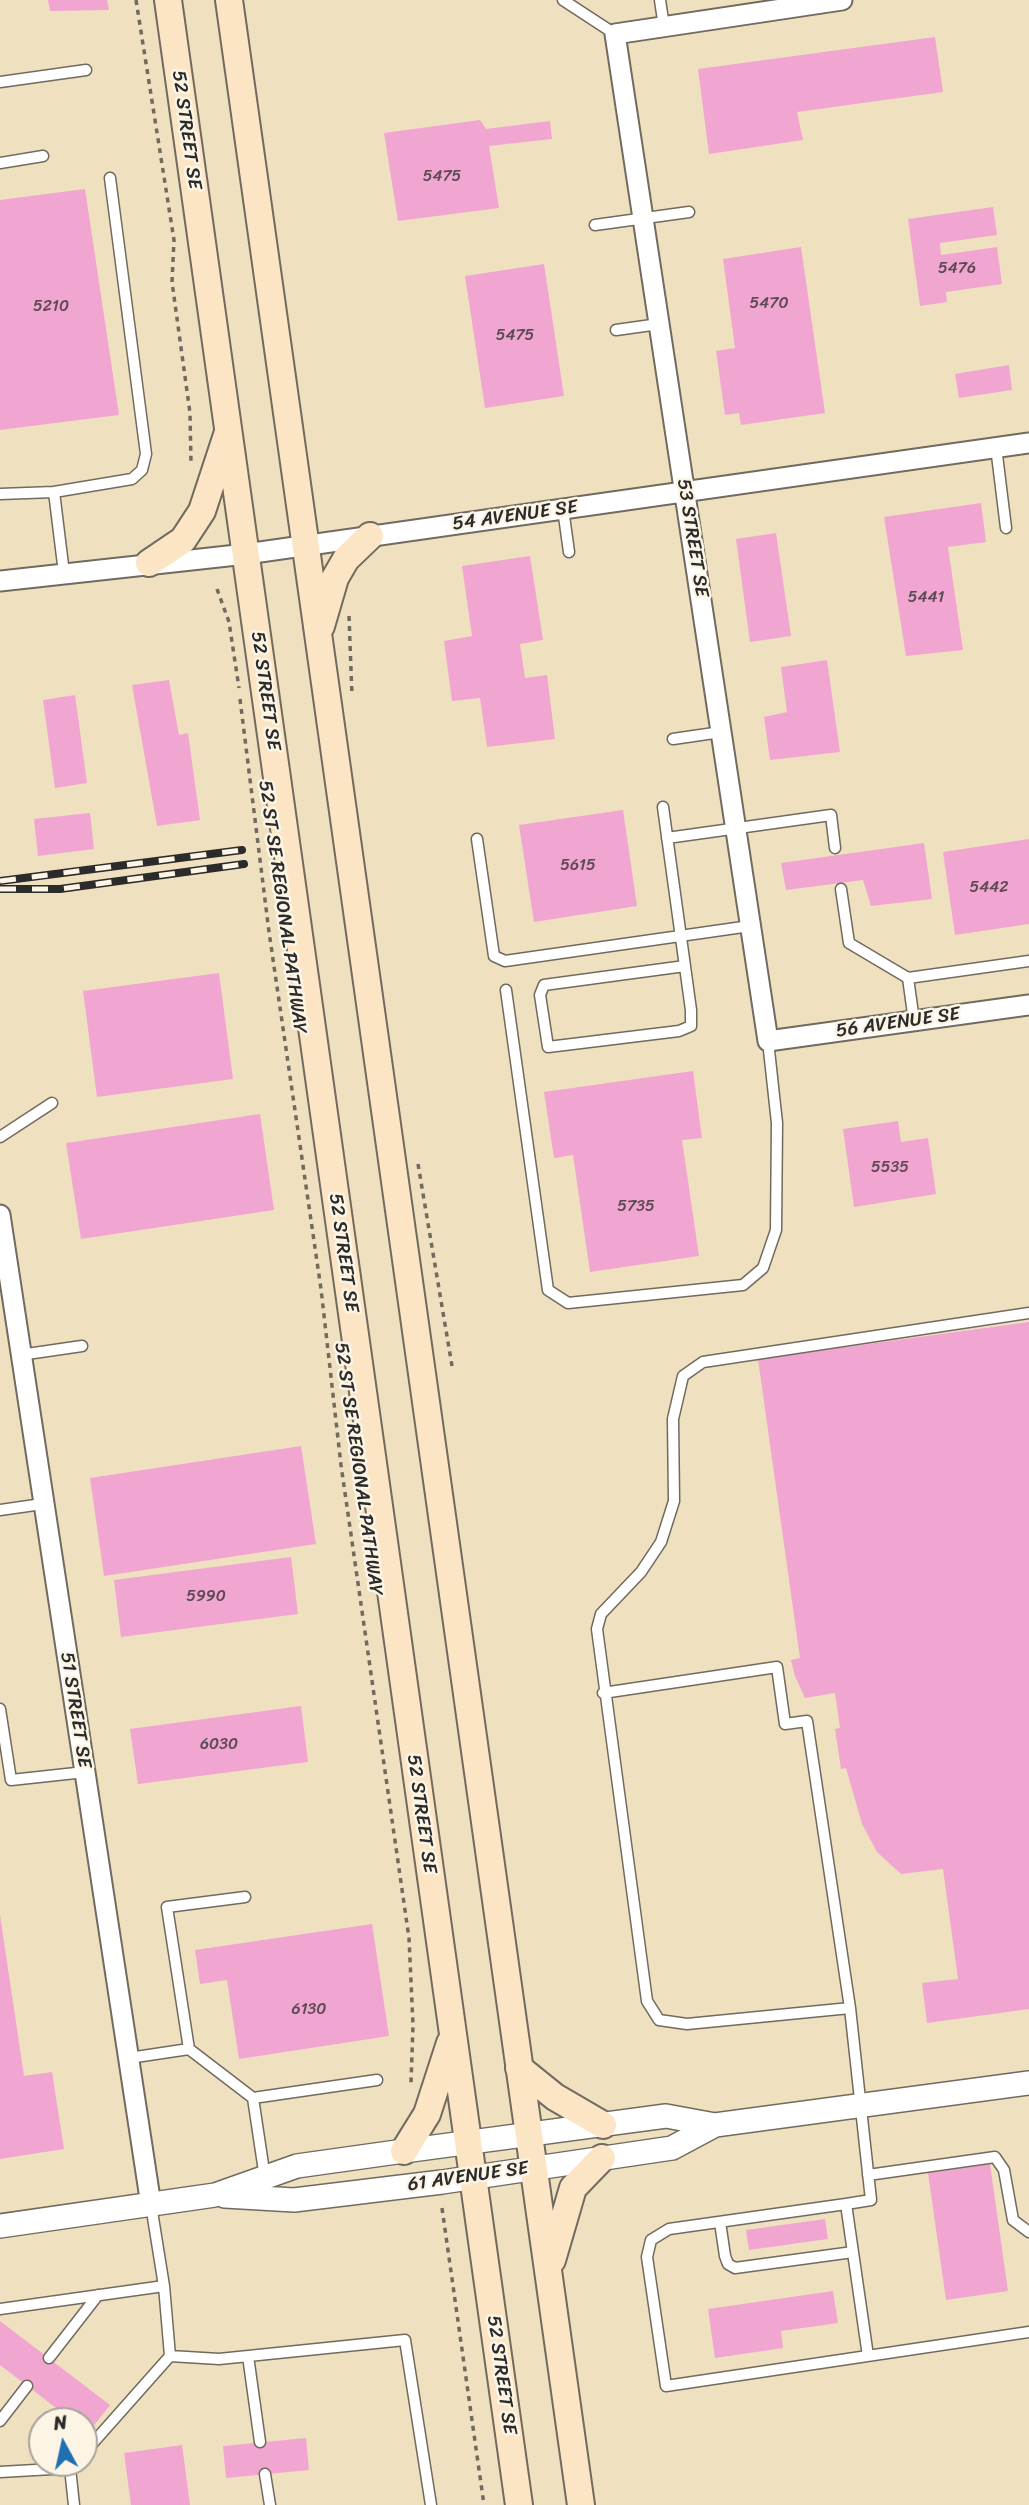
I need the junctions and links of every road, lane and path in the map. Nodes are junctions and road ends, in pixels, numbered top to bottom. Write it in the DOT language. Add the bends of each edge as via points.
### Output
graph roads {
  1 [pos="136,0"];
  2 [pos="168,0"];
  3 [pos="229,0"];
  4 [pos="563,0"];
  5 [pos="660,0"];
  6 [pos="836,0"];
  7 [pos="664,27"];
  8 [pos="615,34"];
  9 [pos="86,70"];
  10 [pos="0,82"];
  11 [pos="43,156"];
  12 [pos="0,163"];
  13 [pos="110,178"];
  14 [pos="689,212"];
  15 [pos="643,218"];
  16 [pos="596,225"];
  17 [pos="659,324"];
  18 [pos="616,330"];
  19 [pos="228,430"];
  20 [pos="1029,443"];
  21 [pos="996,447"];
  22 [pos="191,472"];
  23 [pos="54,492"];
  24 [pos="685,492"];
  25 [pos="0,494"];
  26 [pos="563,509"];
  27 [pos="1006,528"];
  28 [pos="370,537"];
  29 [pos="306,545"];
  30 [pos="569,552"];
  31 [pos="246,554"];
  32 [pos="149,563"];
  33 [pos="64,573"];
  34 [pos="0,581"];
  35 [pos="217,589"];
  36 [pos="349,608"];
  37 [pos="318,634"];
  38 [pos="354,706"];
  39 [pos="721,732"];
  40 [pos="673,739"];
  41 [pos="663,807"];
  42 [pos="736,828"];
  43 [pos="667,838"];
  44 [pos="477,839"];
  45 [pos="835,848"];
  46 [pos="841,889"];
  47 [pos="750,926"];
  48 [pos="680,935"];
  49 [pos="1029,961"];
  50 [pos="685,966"];
  51 [pos="908,978"];
  52 [pos="506,990"];
  53 [pos="1029,1005"];
  54 [pos="914,1021"];
  55 [pos="768,1041"];
  56 [pos="52,1103"];
  57 [pos="0,1137"];
  58 [pos="418,1163"];
  59 [pos="0,1215"];
  60 [pos="4,1271"];
  61 [pos="1029,1313"];
  62 [pos="82,1346"];
  63 [pos="20,1355"];
  64 [pos="452,1366"];
  65 [pos="42,1504"];
  66 [pos="0,1510"];
  67 [pos="603,1693"];
  68 [pos="0,1709"];
  69 [pos="85,1772"];
  70 [pos="245,1897"];
  71 [pos="849,2008"];
  72 [pos="452,2038"];
  73 [pos="189,2049"];
  74 [pos="128,2059"];
  75 [pos="519,2068"];
  76 [pos="377,2080"];
  77 [pos="1029,2083"];
  78 [pos="411,2091"];
  79 [pos="253,2098"];
  80 [pos="861,2105"];
  81 [pos="603,2125"];
  82 [pos="715,2125"];
  83 [pos="528,2135"];
  84 [pos="468,2143"];
  85 [pos="404,2151"];
  86 [pos="602,2158"];
  87 [pos="533,2167"];
  88 [pos="868,2175"];
  89 [pos="474,2177"];
  90 [pos="265,2178"];
  91 [pos="215,2195"];
  92 [pos="846,2204"];
  93 [pos="151,2205"];
  94 [pos="442,2208"];
  95 [pos="720,2222"];
  96 [pos="0,2226"];
  97 [pos="1029,2232"];
  98 [pos="853,2252"];
  99 [pos="549,2276"];
  100 [pos="164,2286"];
  101 [pos="98,2295"];
  102 [pos="0,2309"];
  103 [pos="1029,2332"];
  104 [pos="170,2356"];
  105 [pos="248,2356"];
  106 [pos="868,2356"];
  107 [pos="49,2358"];
  108 [pos="27,2386"];
  109 [pos="0,2421"];
  110 [pos="98,2437"];
  111 [pos="260,2442"];
  112 [pos="28,2469"];
  113 [pos="0,2472"];
  114 [pos="265,2474"];
  115 [pos="74,2477"];
  116 [pos="75,2505"];
  117 [pos="270,2505"];
  118 [pos="431,2505"];
  119 [pos="484,2505"];
  120 [pos="519,2505"];
  121 [pos="581,2505"];
  1 -- 22 [label="path" via="174,240 172,282 190,412"];
  2 -- 19 [label="main road, 52 STREET SE"];
  3 -- 29 [label="main road"];
  4 -- 8 [label="lane"];
  5 -- 7 [label="lane"];
  6 -- 7 [label="street"];
  7 -- 8 [label="street"];
  8 -- 15 [label="street, 53 STREET SE"];
  9 -- 10 [label="lane"];
  11 -- 12 [label="lane"];
  13 -- 23 [label="lane" via="146,454 142,470 132,479"];
  14 -- 15 [label="lane"];
  15 -- 16 [label="lane"];
  15 -- 17 [label="street, 53 STREET SE"];
  17 -- 18 [label="lane"];
  17 -- 24 [label="street, 53 STREET SE"];
  19 -- 31 [label="main road, 52 STREET SE"];
  19 -- 32 [label="main road" via="202,510 183,540"];
  20 -- 21 [label="street, 54 AVENUE SE"];
  21 -- 24 [label="street, 54 AVENUE SE"];
  21 -- 27 [label="lane"];
  23 -- 25 [label="lane"];
  23 -- 33 [label="lane"];
  24 -- 26 [label="street, 54 AVENUE SE"];
  24 -- 39 [label="street, 53 STREET SE"];
  26 -- 28 [label="street, 54 AVENUE SE"];
  26 -- 30 [label="lane"];
  28 -- 29 [label="street, 54 AVENUE SE"];
  28 -- 37 [label="main road" via="346,559 335,578"];
  29 -- 31 [label="street, 54 AVENUE SE"];
  29 -- 37 [label="main road"];
  31 -- 32 [label="street, 54 AVENUE SE"];
  31 -- 72 [label="main road, 52 STREET SE"];
  32 -- 33 [label="street, 54 AVENUE SE"];
  33 -- 34 [label="street, 54 AVENUE SE"];
  35 -- 78 [label="path, 52 ST SE REGIONAL PATHWAY" via="229,622 240,695 341,1465 409,1938"];
  36 -- 38 [label="path"];
  37 -- 75 [label="main road"];
  39 -- 40 [label="lane"];
  39 -- 42 [label="street, 53 STREET SE"];
  41 -- 43 [label="lane"];
  42 -- 43 [label="lane"];
  42 -- 45 [label="lane" via="831,815"];
  42 -- 47 [label="street, 53 STREET SE"];
  43 -- 48 [label="lane"];
  44 -- 48 [label="lane" via="494,956 505,961"];
  46 -- 51 [label="lane" via="849,943"];
  47 -- 48 [label="lane"];
  47 -- 55 [label="street, 53 STREET SE"];
  48 -- 50 [label="lane"];
  49 -- 51 [label="lane"];
  50 -- 50 [label="lane" via="691,1026 548,1048 540,995 544,985"];
  51 -- 54 [label="lane"];
  52 -- 55 [label="lane" via="548,1290 568,1303 743,1285 763,1268 776,1230 777,1123"];
  53 -- 54 [label="street, 56 AVENUE SE"];
  54 -- 55 [label="street, 56 AVENUE SE"];
  56 -- 57 [label="lane"];
  58 -- 64 [label="path"];
  59 -- 60 [label="street, 51 STREET SE"];
  60 -- 63 [label="street, 51 STREET SE"];
  61 -- 67 [label="lane" via="703,1362 683,1376 673,1419 674,1501 660,1542 641,1572 601,1614 597,1629"];
  62 -- 63 [label="lane"];
  63 -- 65 [label="street, 51 STREET SE"];
  65 -- 66 [label="lane"];
  65 -- 69 [label="street, 51 STREET SE"];
  67 -- 71 [label="lane" via="642,1982 659,2020 687,2024"];
  67 -- 71 [label="lane" via="777,1667 785,1724 807,1721"];
  68 -- 69 [label="lane" via="11,1780"];
  69 -- 74 [label="street, 51 STREET SE"];
  70 -- 73 [label="lane" via="167,1907"];
  71 -- 80 [label="lane"];
  72 -- 84 [label="main road, 52 STREET SE"];
  72 -- 85 [label="main road" via="427,2114"];
  73 -- 74 [label="lane"];
  73 -- 79 [label="lane"];
  74 -- 93 [label="street, 51 STREET SE"];
  75 -- 81 [label="main road" via="555,2097"];
  75 -- 83 [label="main road"];
  76 -- 79 [label="lane"];
  77 -- 80 [label="street, 61 AVENUE SE"];
  79 -- 90 [label="lane"];
  80 -- 82 [label="street, 61 AVENUE SE"];
  80 -- 88 [label="lane"];
  81 -- 82 [label="street, 61 AVENUE SE" via="666,2116"];
  81 -- 83 [label="street, 61 AVENUE SE"];
  82 -- 86 [label="street, 61 AVENUE SE" via="672,2148"];
  83 -- 84 [label="street, 61 AVENUE SE"];
  83 -- 87 [label="main road"];
  84 -- 85 [label="street, 61 AVENUE SE"];
  84 -- 89 [label="main road, 52 STREET SE"];
  85 -- 90 [label="street, 61 AVENUE SE" via="297,2166"];
  86 -- 87 [label="street, 61 AVENUE SE"];
  86 -- 99 [label="main road" via="573,2188"];
  87 -- 89 [label="street, 61 AVENUE SE"];
  87 -- 99 [label="main road"];
  88 -- 92 [label="lane" via="871,2200"];
  88 -- 97 [label="lane" via="995,2157 1004,2170 1013,2220"];
  89 -- 91 [label="street, 61 AVENUE SE" via="294,2200"];
  89 -- 120 [label="main road, 52 STREET SE"];
  90 -- 91 [label="street, 61 AVENUE SE"];
  91 -- 93 [label="street, 61 AVENUE SE"];
  92 -- 95 [label="lane"];
  92 -- 98 [label="lane"];
  93 -- 96 [label="street, 61 AVENUE SE"];
  93 -- 100 [label="lane"];
  94 -- 119 [label="path"];
  95 -- 98 [label="lane" via="725,2256 735,2268"];
  95 -- 106 [label="lane" via="669,2229 657,2234 648,2248 666,2386"];
  98 -- 106 [label="lane"];
  99 -- 121 [label="main road"];
  100 -- 101 [label="lane"];
  100 -- 104 [label="lane"];
  101 -- 102 [label="lane"];
  101 -- 107 [label="lane"];
  103 -- 106 [label="lane"];
  104 -- 105 [label="lane"];
  104 -- 110 [label="lane"];
  105 -- 111 [label="lane"];
  105 -- 118 [label="lane" via="405,2340"];
  108 -- 109 [label="lane"];
  112 -- 113 [label="lane"];
  114 -- 117 [label="lane"];
  115 -- 116 [label="lane"];
}
